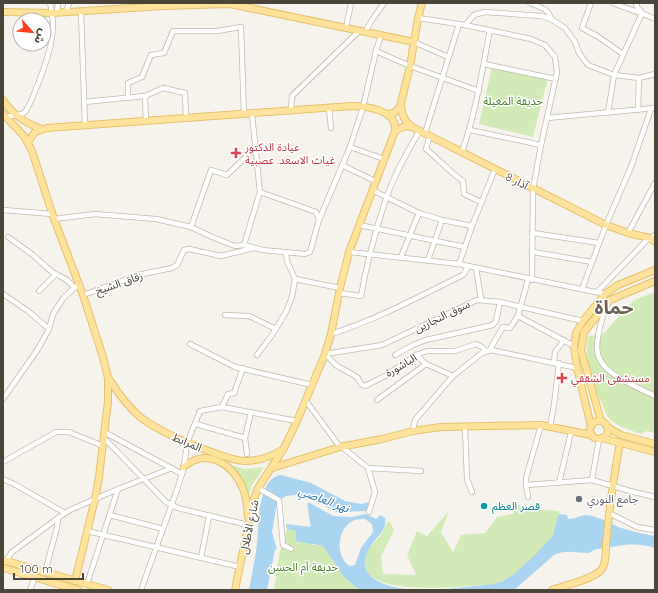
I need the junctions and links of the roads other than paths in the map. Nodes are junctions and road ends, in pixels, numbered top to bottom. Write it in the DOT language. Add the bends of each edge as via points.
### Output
graph roads {
  1 [pos="50,3"];
  2 [pos="58,3"];
  3 [pos="69,3"];
  4 [pos="221,3"];
  5 [pos="351,3"];
  6 [pos="384,3"];
  7 [pos="422,3"];
  8 [pos="530,3"];
  9 [pos="591,3"];
  10 [pos="613,3"];
  11 [pos="636,3"];
  12 [pos="81,11"];
  13 [pos="3,12"];
  14 [pos="55,12"];
  15 [pos="66,12"];
  16 [pos="642,13"];
  17 [pos="418,18"];
  18 [pos="655,18"];
  19 [pos="551,19"];
  20 [pos="459,24"];
  21 [pos="465,25"];
  22 [pos="346,28"];
  23 [pos="490,30"];
  24 [pos="362,31"];
  25 [pos="381,35"];
  26 [pos="414,42"];
  27 [pos="376,51"];
  28 [pos="622,54"];
  29 [pos="448,57"];
  30 [pos="484,64"];
  31 [pos="410,66"];
  32 [pos="614,74"];
  33 [pos="655,74"];
  34 [pos="442,77"];
  35 [pos="640,78"];
  36 [pos="556,79"];
  37 [pos="479,91"];
  38 [pos="145,96"];
  39 [pos="128,98"];
  40 [pos="3,100"];
  41 [pos="84,102"];
  42 [pos="401,104"];
  43 [pos="363,107"];
  44 [pos="329,108"];
  45 [pos="653,108"];
  46 [pos="291,110"];
  47 [pos="638,110"];
  48 [pos="608,113"];
  49 [pos="252,114"];
  50 [pos="388,114"];
  51 [pos="4,115"];
  52 [pos="15,115"];
  53 [pos="244,115"];
  54 [pos="186,118"];
  55 [pos="547,118"];
  56 [pos="146,122"];
  57 [pos="84,126"];
  58 [pos="412,127"];
  59 [pos="331,128"];
  60 [pos="42,129"];
  61 [pos="470,130"];
  62 [pos="395,131"];
  63 [pos="425,133"];
  64 [pos="28,142"];
  65 [pos="541,145"];
  66 [pos="256,147"];
  67 [pos="350,147"];
  68 [pos="462,152"];
  69 [pos="384,159"];
  70 [pos="342,165"];
  71 [pos="495,170"];
  72 [pos="375,181"];
  73 [pos="655,183"];
  74 [pos="533,189"];
  75 [pos="372,190"];
  76 [pos="260,192"];
  77 [pos="386,198"];
  78 [pos="481,202"];
  79 [pos="3,210"];
  80 [pos="419,213"];
  81 [pos="53,216"];
  82 [pos="319,220"];
  83 [pos="442,220"];
  84 [pos="359,225"];
  85 [pos="606,225"];
  86 [pos="472,226"];
  87 [pos="190,227"];
  88 [pos="377,229"];
  89 [pos="533,233"];
  90 [pos="628,233"];
  91 [pos="409,236"];
  92 [pos="8,237"];
  93 [pos="654,238"];
  94 [pos="434,241"];
  95 [pos="599,243"];
  96 [pos="244,245"];
  97 [pos="464,247"];
  98 [pos="255,248"];
  99 [pos="286,252"];
  100 [pos="349,252"];
  101 [pos="533,252"];
  102 [pos="370,253"];
  103 [pos="401,257"];
  104 [pos="428,260"];
  105 [pos="592,262"];
  106 [pos="459,264"];
  107 [pos="468,266"];
  108 [pos="476,268"];
  109 [pos="655,270"];
  110 [pos="56,274"];
  111 [pos="295,279"];
  112 [pos="530,279"];
  113 [pos="655,281"];
  114 [pos="77,285"];
  115 [pos="582,289"];
  116 [pos="340,290"];
  117 [pos="39,291"];
  118 [pos="598,291"];
  119 [pos="3,294"];
  120 [pos="605,294"];
  121 [pos="83,295"];
  122 [pos="481,299"];
  123 [pos="500,302"];
  124 [pos="606,304"];
  125 [pos="519,307"];
  126 [pos="225,315"];
  127 [pos="518,316"];
  128 [pos="583,321"];
  129 [pos="588,326"];
  130 [pos="49,329"];
  131 [pos="276,329"];
  132 [pos="599,332"];
  133 [pos="331,334"];
  134 [pos="564,340"];
  135 [pos="190,344"];
  136 [pos="574,346"];
  137 [pos="488,351"];
  138 [pos="325,354"];
  139 [pos="257,355"];
  140 [pos="416,355"];
  141 [pos="395,356"];
  142 [pos="556,363"];
  143 [pos="426,364"];
  144 [pos="242,368"];
  145 [pos="577,368"];
  146 [pos="453,376"];
  147 [pos="108,378"];
  148 [pos="312,385"];
  149 [pos="655,396"];
  150 [pos="3,399"];
  151 [pos="377,400"];
  152 [pos="306,401"];
  153 [pos="222,407"];
  154 [pos="251,412"];
  155 [pos="297,421"];
  156 [pos="601,422"];
  157 [pos="196,424"];
  158 [pos="541,425"];
  159 [pos="591,426"];
  160 [pos="465,427"];
  161 [pos="550,427"];
  162 [pos="607,427"];
  163 [pos="413,431"];
  164 [pos="571,432"];
  165 [pos="591,434"];
  166 [pos="104,435"];
  167 [pos="245,438"];
  168 [pos="601,438"];
  169 [pos="187,442"];
  170 [pos="620,442"];
  171 [pos="655,444"];
  172 [pos="103,446"];
  173 [pos="341,447"];
  174 [pos="284,448"];
  175 [pos="655,452"];
  176 [pos="247,454"];
  177 [pos="3,462"];
  178 [pos="184,467"];
  179 [pos="172,468"];
  180 [pos="272,468"];
  181 [pos="368,468"];
  182 [pos="421,471"];
  183 [pos="182,474"];
  184 [pos="3,479"];
  185 [pos="143,480"];
  186 [pos="592,480"];
  187 [pos="559,483"];
  188 [pos="526,486"];
  189 [pos="612,487"];
  190 [pos="118,489"];
  191 [pos="261,489"];
  192 [pos="472,492"];
  193 [pos="528,497"];
  194 [pos="655,497"];
  195 [pos="95,499"];
  196 [pos="171,506"];
  197 [pos="369,512"];
  198 [pos="65,513"];
  199 [pos="110,515"];
  200 [pos="210,516"];
  201 [pos="608,516"];
  202 [pos="58,518"];
  203 [pos="248,523"];
  204 [pos="163,529"];
  205 [pos="87,530"];
  206 [pos="655,530"];
  207 [pos="103,534"];
  208 [pos="157,548"];
  209 [pos="291,549"];
  210 [pos="201,558"];
  211 [pos="5,561"];
  212 [pos="240,567"];
  213 [pos="3,568"];
  214 [pos="45,572"];
  215 [pos="35,577"];
  216 [pos="75,581"];
  217 [pos="87,584"];
  218 [pos="30,590"];
  219 [pos="75,590"];
  220 [pos="108,590"];
  221 [pos="141,590"];
  222 [pos="235,590"];
  223 [pos="552,590"];
  1 -- 14 [label="street"];
  2 -- 14 [label="street"];
  3 -- 15 [label="street"];
  4 -- 12 [label="main road"];
  4 -- 22 [label="main road"];
  5 -- 22 [label="street"];
  6 -- 24 [label="street"];
  7 -- 17 [label="main road"];
  8 -- 19 [label="street" via="550,13"];
  9 -- 28 [label="street" via="582,28"];
  10 -- 16 [label="street"];
  11 -- 16 [label="street"];
  12 -- 15 [label="main road"];
  12 -- 41 [label="street"];
  13 -- 14 [label="main road"];
  14 -- 15 [label="main road"];
  14 -- 52 [label="street" via="47,62 27,109 22,114"];
  16 -- 18 [label="street"];
  16 -- 28 [label="street"];
  17 -- 20 [label="street"];
  17 -- 26 [label="main road"];
  19 -- 21 [label="street" via="485,12 474,15"];
  19 -- 32 [label="street" via="565,28 588,65"];
  20 -- 21 [label="street"];
  20 -- 29 [label="street"];
  21 -- 23 [label="street"];
  22 -- 24 [label="main road"];
  23 -- 30 [label="street"];
  23 -- 36 [label="street" via="531,39 545,45 552,52 556,62"];
  24 -- 25 [label="main road"];
  24 -- 46 [label="street" via="292,96"];
  25 -- 26 [label="main road"];
  25 -- 27 [label="street"];
  26 -- 29 [label="street"];
  26 -- 31 [label="main road"];
  27 -- 31 [label="street"];
  27 -- 43 [label="street"];
  28 -- 32 [label="street"];
  29 -- 34 [label="street"];
  30 -- 36 [label="street"];
  30 -- 37 [label="street"];
  31 -- 34 [label="street"];
  31 -- 42 [label="main road"];
  32 -- 35 [label="street"];
  32 -- 48 [label="street"];
  33 -- 35 [label="street"];
  34 -- 37 [label="street"];
  34 -- 63 [label="street"];
  35 -- 47 [label="street"];
  36 -- 55 [label="street"];
  37 -- 61 [label="street"];
  38 -- 39 [label="street"];
  38 -- 54 [label="street" via="163,88 185,93"];
  38 -- 56 [label="street"];
  39 -- 41 [label="street"];
  39 -- 53 [label="street" via="128,83 142,77 151,56 164,53 173,31 217,31 240,27"];
  40 -- 52 [label="main road"];
  41 -- 57 [label="street"];
  42 -- 50 [label="main road" via="396,112"];
  42 -- 58 [label="main road" via="402,116"];
  43 -- 44 [label="main road"];
  43 -- 50 [label="main road"];
  43 -- 67 [label="street"];
  44 -- 46 [label="main road"];
  44 -- 59 [label="street"];
  45 -- 47 [label="street"];
  45 -- 85 [label="street"];
  46 -- 49 [label="main road"];
  47 -- 48 [label="street"];
  48 -- 55 [label="street"];
  49 -- 53 [label="main road"];
  49 -- 66 [label="street"];
  50 -- 62 [label="main road" via="395,122"];
  51 -- 52 [label="street"];
  51 -- 64 [label="main road"];
  52 -- 60 [label="main road"];
  53 -- 54 [label="main road"];
  54 -- 56 [label="main road"];
  55 -- 65 [label="street"];
  56 -- 57 [label="main road"];
  57 -- 60 [label="main road"];
  58 -- 62 [label="main road" via="405,126"];
  58 -- 63 [label="main road, 8 آذار"];
  60 -- 64 [label="main road" via="32,135"];
  61 -- 65 [label="street"];
  61 -- 68 [label="street"];
  62 -- 69 [label="main road, شارع الأطلال"];
  63 -- 68 [label="main road, 8 آذار"];
  63 -- 77 [label="street" via="398,171"];
  63 -- 78 [label="street" via="426,149 463,181 464,194"];
  64 -- 81 [label="main road"];
  65 -- 74 [label="street"];
  66 -- 76 [label="street"];
  66 -- 87 [label="street" via="227,175 211,170"];
  67 -- 69 [label="street"];
  67 -- 70 [label="street"];
  68 -- 71 [label="main road, 8 آذار"];
  69 -- 72 [label="main road, شارع الأطلال"];
  70 -- 72 [label="street"];
  70 -- 82 [label="street"];
  71 -- 74 [label="main road, 8 آذار"];
  71 -- 78 [label="street"];
  72 -- 75 [label="main road, شارع الأطلال"];
  73 -- 90 [label="street"];
  74 -- 85 [label="main road, 8 آذار"];
  74 -- 89 [label="street"];
  75 -- 77 [label="street"];
  75 -- 84 [label="main road, شارع الأطلال"];
  76 -- 82 [label="street" via="316,212"];
  76 -- 96 [label="street"];
  77 -- 80 [label="street"];
  77 -- 88 [label="street"];
  78 -- 86 [label="street"];
  79 -- 81 [label="street"];
  80 -- 83 [label="street"];
  80 -- 91 [label="street"];
  81 -- 87 [label="street" via="95,214 156,219"];
  81 -- 114 [label="main road"];
  82 -- 99 [label="street" via="310,252"];
  83 -- 86 [label="street"];
  83 -- 94 [label="street"];
  84 -- 88 [label="street"];
  84 -- 100 [label="main road, شارع الأطلال"];
  85 -- 90 [label="main road, 8 آذار"];
  85 -- 95 [label="street"];
  86 -- 97 [label="street"];
  87 -- 96 [label="street" via="236,246"];
  88 -- 91 [label="street"];
  88 -- 102 [label="street"];
  89 -- 95 [label="street"];
  89 -- 101 [label="street"];
  90 -- 93 [label="main road, 8 آذار"];
  91 -- 94 [label="street"];
  91 -- 103 [label="street"];
  92 -- 110 [label="street"];
  93 -- 118 [label="street"];
  94 -- 97 [label="street"];
  94 -- 104 [label="street"];
  95 -- 105 [label="street"];
  96 -- 98 [label="street"];
  97 -- 106 [label="street"];
  98 -- 99 [label="street"];
  98 -- 121 [label="street, زقاق الشيخ" via="221,256 184,250 177,265 172,268 138,275"];
  99 -- 111 [label="street"];
  100 -- 102 [label="street"];
  100 -- 116 [label="main road, شارع الأطلال"];
  101 -- 105 [label="street"];
  101 -- 112 [label="street"];
  102 -- 103 [label="street"];
  102 -- 116 [label="street" via="360,296"];
  103 -- 104 [label="street"];
  104 -- 106 [label="street"];
  105 -- 115 [label="street"];
  106 -- 107 [label="street"];
  107 -- 108 [label="street"];
  107 -- 133 [label="street" via="461,276 394,309"];
  108 -- 112 [label="street"];
  108 -- 122 [label="street"];
  109 -- 120 [label="main road" via="618,285"];
  110 -- 114 [label="street"];
  110 -- 117 [label="street"];
  111 -- 116 [label="street"];
  111 -- 131 [label="street" via="292,297"];
  112 -- 115 [label="street"];
  112 -- 125 [label="street"];
  113 -- 124 [label="main road" via="616,297"];
  114 -- 121 [label="main road"];
  114 -- 130 [label="street" via="64,297 53,314"];
  115 -- 118 [label="street"];
  116 -- 133 [label="main road, شارع الأطلال"];
  118 -- 120 [label="street"];
  119 -- 130 [label="street"];
  120 -- 128 [label="main road"];
  121 -- 147 [label="main road"];
  122 -- 123 [label="street, سوق النجارين"];
  122 -- 138 [label="street, سوق النجارين" via="382,345"];
  123 -- 125 [label="street, سوق النجارين"];
  123 -- 141 [label="street" via="493,325 426,340"];
  124 -- 129 [label="main road"];
  124 -- 132 [label="street"];
  125 -- 127 [label="street"];
  125 -- 128 [label="street, سوق النجارين"];
  126 -- 131 [label="street" via="249,316"];
  127 -- 134 [label="street"];
  127 -- 137 [label="street" via="510,328 504,327"];
  128 -- 136 [label="main road" via="576,334"];
  129 -- 132 [label="street" via="595,327"];
  129 -- 156 [label="main road" via="584,332 581,350"];
  130 -- 150 [label="street"];
  131 -- 139 [label="street"];
  132 -- 149 [label="street" via="596,348 600,362 606,369"];
  133 -- 138 [label="main road, شارع الأطلال"];
  134 -- 136 [label="street"];
  134 -- 142 [label="street" via="555,352"];
  135 -- 144 [label="street" via="235,367"];
  136 -- 145 [label="main road"];
  137 -- 140 [label="street, الباشورة" via="476,344 455,351 427,351"];
  137 -- 142 [label="street"];
  137 -- 146 [label="street"];
  138 -- 140 [label="street, الباشورة" via="365,386"];
  138 -- 148 [label="main road, شارع الأطلال"];
  140 -- 143 [label="street"];
  142 -- 145 [label="street"];
  142 -- 161 [label="street"];
  143 -- 146 [label="street"];
  143 -- 151 [label="street"];
  144 -- 148 [label="street"];
  144 -- 153 [label="street" via="234,393 228,394"];
  145 -- 159 [label="main road"];
  146 -- 163 [label="street" via="414,420"];
  147 -- 166 [label="main road"];
  147 -- 169 [label="main road, المرابط" via="139,416 155,427"];
  148 -- 152 [label="main road, شارع الأطلال"];
  152 -- 155 [label="main road, شارع الأطلال"];
  152 -- 173 [label="street"];
  153 -- 154 [label="street"];
  153 -- 157 [label="street" via="200,411"];
  154 -- 155 [label="street"];
  154 -- 167 [label="street"];
  155 -- 174 [label="main road, شارع الأطلال"];
  156 -- 159 [label="main road" via="595,422"];
  156 -- 162 [label="main road"];
  157 -- 167 [label="street"];
  157 -- 169 [label="street"];
  158 -- 160 [label="main road"];
  158 -- 161 [label="main road"];
  158 -- 188 [label="street"];
  159 -- 165 [label="main road"];
  160 -- 163 [label="main road"];
  160 -- 192 [label="street" via="467,479"];
  161 -- 164 [label="main road"];
  162 -- 168 [label="main road" via="606,434"];
  162 -- 171 [label="main road" via="621,435"];
  163 -- 173 [label="main road"];
  164 -- 165 [label="main road"];
  164 -- 187 [label="street"];
  165 -- 168 [label="main road" via="594,438"];
  166 -- 172 [label="main road"];
  166 -- 179 [label="street"];
  166 -- 185 [label="street"];
  167 -- 176 [label="street"];
  168 -- 170 [label="main road"];
  168 -- 186 [label="street"];
  169 -- 174 [label="main road, المرابط" via="230,459 244,461 265,458"];
  169 -- 178 [label="street"];
  170 -- 175 [label="main road"];
  170 -- 189 [label="main road"];
  172 -- 177 [label="street" via="69,432 56,432"];
  172 -- 195 [label="main road"];
  173 -- 180 [label="main road"];
  173 -- 181 [label="street"];
  174 -- 180 [label="main road, شارع الأطلال"];
  178 -- 183 [label="street"];
  178 -- 203 [label="main road" via="189,462 201,458 214,459 226,465 236,475 243,488"];
  179 -- 183 [label="street"];
  179 -- 185 [label="street"];
  180 -- 191 [label="main road, شارع الأطلال"];
  181 -- 182 [label="street"];
  181 -- 197 [label="street" via="375,492"];
  183 -- 196 [label="street"];
  184 -- 198 [label="street"];
  185 -- 190 [label="street"];
  185 -- 196 [label="street"];
  186 -- 187 [label="street"];
  186 -- 189 [label="street"];
  187 -- 188 [label="street"];
  188 -- 193 [label="street"];
  189 -- 194 [label="street"];
  189 -- 201 [label="main road"];
  190 -- 195 [label="street"];
  190 -- 199 [label="street"];
  191 -- 203 [label="main road, شارع الأطلال"];
  191 -- 209 [label="street" via="279,500 283,545"];
  195 -- 198 [label="street"];
  195 -- 205 [label="main road"];
  196 -- 200 [label="street"];
  196 -- 204 [label="street"];
  198 -- 202 [label="street"];
  199 -- 204 [label="street"];
  199 -- 207 [label="street"];
  200 -- 203 [label="street"];
  200 -- 210 [label="street"];
  201 -- 206 [label="street"];
  201 -- 223 [label="main road" via="606,554 598,573"];
  202 -- 211 [label="street" via="12,552"];
  202 -- 214 [label="street"];
  203 -- 212 [label="main road, شارع الأطلال"];
  204 -- 208 [label="street"];
  205 -- 207 [label="street"];
  205 -- 216 [label="main road"];
  207 -- 208 [label="street"];
  207 -- 217 [label="street"];
  208 -- 210 [label="street"];
  208 -- 221 [label="street"];
  210 -- 212 [label="street"];
  211 -- 214 [label="main road"];
  212 -- 222 [label="main road, شارع الأطلال"];
  213 -- 215 [label="main road"];
  214 -- 216 [label="main road"];
  215 -- 218 [label="street"];
  215 -- 219 [label="main road"];
  216 -- 217 [label="main road"];
  217 -- 220 [label="main road"];
}
